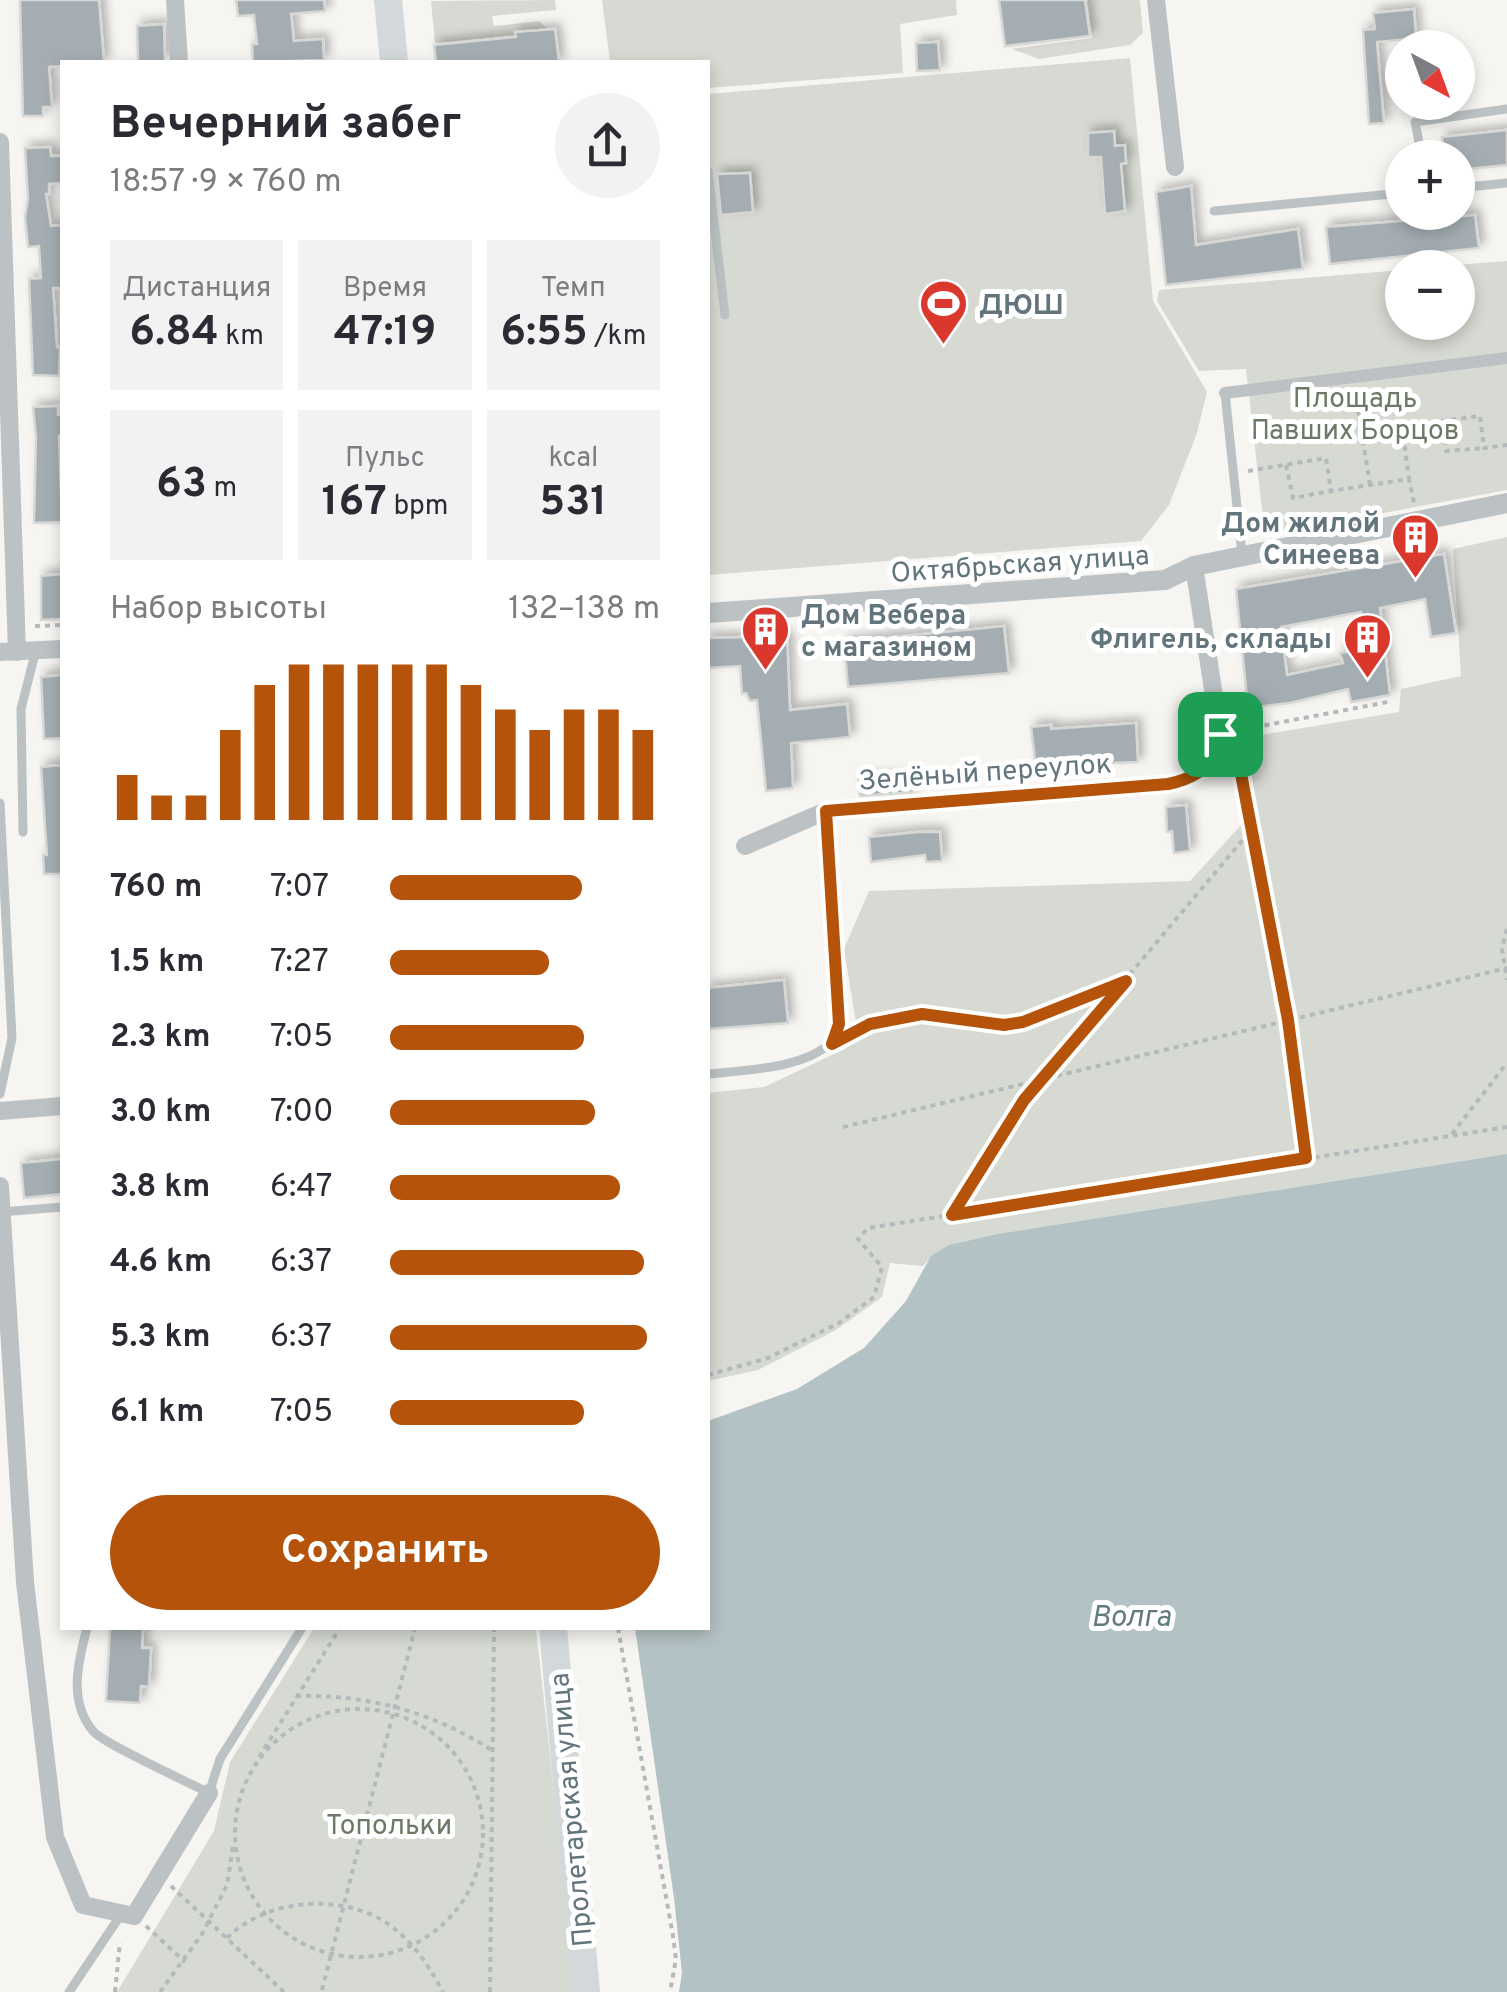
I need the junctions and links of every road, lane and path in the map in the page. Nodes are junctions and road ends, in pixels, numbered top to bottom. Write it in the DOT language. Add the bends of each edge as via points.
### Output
graph roads {
  1 [pos="175,0"];
  2 [pos="388,0"];
  3 [pos="1156,0"];
  4 [pos="178,60"];
  5 [pos="394,60"];
  6 [pos="1507,109"];
  7 [pos="1418,140"];
  8 [pos="0,142"];
  9 [pos="1175,168"];
  10 [pos="1507,183"];
  11 [pos="1475,186"];
  12 [pos="710,188"];
  13 [pos="1385,195"];
  14 [pos="1214,211"];
  15 [pos="725,315"];
  16 [pos="1507,358"];
  17 [pos="1353,377"];
  18 [pos="1225,393"];
  19 [pos="1443,420"];
  20 [pos="1402,426"];
  21 [pos="1362,431"];
  22 [pos="1507,445"];
  23 [pos="1484,448"];
  24 [pos="1286,464"];
  25 [pos="1234,473"];
  26 [pos="1410,479"];
  27 [pos="1370,485"];
  28 [pos="1331,491"];
  29 [pos="1507,504"];
  30 [pos="1416,508"];
  31 [pos="7,556"];
  32 [pos="1242,556"];
  33 [pos="1194,566"];
  34 [pos="710,613"];
  35 [pos="60,649"];
  36 [pos="18,651"];
  37 [pos="1388,702"];
  38 [pos="1225,738"];
  39 [pos="0,803"];
  40 [pos="826,811"];
  41 [pos="1252,830"];
  42 [pos="24,832"];
  43 [pos="745,846"];
  44 [pos="1507,928"];
  45 [pos="1505,968"];
  46 [pos="1507,980"];
  47 [pos="1126,981"];
  48 [pos="1288,1020"];
  49 [pos="834,1040"];
  50 [pos="1507,1062"];
  51 [pos="710,1074"];
  52 [pos="1043,1079"];
  53 [pos="0,1094"];
  54 [pos="60,1106"];
  55 [pos="0,1111"];
  56 [pos="1507,1126"];
  57 [pos="844,1127"];
  58 [pos="1451,1136"];
  59 [pos="1306,1158"];
  60 [pos="0,1186"];
  61 [pos="60,1207"];
  62 [pos="1,1212"];
  63 [pos="952,1215"];
  64 [pos="710,1374"];
  65 [pos="85,1630"];
  66 [pos="301,1630"];
  67 [pos="339,1630"];
  68 [pos="415,1630"];
  69 [pos="494,1630"];
  70 [pos="553,1630"];
  71 [pos="618,1630"];
  72 [pos="296,1696"];
  73 [pos="395,1710"];
  74 [pos="493,1751"];
  75 [pos="254,1765"];
  76 [pos="210,1793"];
  77 [pos="234,1842"];
  78 [pos="159,1875"];
  79 [pos="344,1907"];
  80 [pos="128,1914"];
  81 [pos="264,1914"];
  82 [pos="208,1921"];
  83 [pos="121,1937"];
  84 [pos="227,1938"];
  85 [pos="413,1946"];
  86 [pos="331,1955"];
  87 [pos="185,1962"];
  88 [pos="322,1990"];
  89 [pos="69,1992"];
  90 [pos="115,1992"];
  91 [pos="160,1992"];
  92 [pos="284,1992"];
  93 [pos="442,1992"];
  94 [pos="490,1992"];
  95 [pos="586,1992"];
  96 [pos="670,1992"];
  1 -- 4 [label="street"];
  2 -- 5 [label="main road"];
  3 -- 9 [label="street"];
  6 -- 7 [label="lane" via="1415,122"];
  8 -- 31 [label="street"];
  10 -- 11 [label="lane"];
  12 -- 15 [label="lane"];
  13 -- 14 [label="lane"];
  16 -- 17 [label="street"];
  17 -- 18 [label="street"];
  17 -- 21 [label="path"];
  18 -- 25 [label="lane"];
  19 -- 20 [label="path"];
  19 -- 23 [label="path" via="1480,416"];
  19 -- 23 [label="path" via="1446,452"];
  20 -- 21 [label="path"];
  20 -- 26 [label="path"];
  21 -- 27 [label="path"];
  22 -- 23 [label="path"];
  24 -- 25 [label="path"];
  24 -- 28 [label="path" via="1293,498"];
  24 -- 28 [label="path" via="1326,458"];
  25 -- 32 [label="lane"];
  26 -- 27 [label="path"];
  26 -- 30 [label="path"];
  27 -- 28 [label="path"];
  29 -- 32 [label="street, Октябрьская улица"];
  31 -- 36 [label="street"];
  32 -- 33 [label="street, Октябрьская улица"];
  33 -- 34 [label="street, Октябрьская улица" via="1165,580"];
  33 -- 38 [label="street"];
  35 -- 36 [label="street"];
  36 -- 42 [label="lane"];
  37 -- 38 [label="path"];
  38 -- 40 [label="street, Зелёный переулок" via="1209,766 1168,784"];
  38 -- 41 [label="path"];
  39 -- 53 [label="lane" via="12,1038"];
  40 -- 43 [label="street, Зелёный переулок"];
  40 -- 49 [label="lane" via="839,1024"];
  41 -- 47 [label="path"];
  41 -- 48 [label="path"];
  44 -- 45 [label="path"];
  45 -- 46 [label="path"];
  45 -- 48 [label="path"];
  47 -- 49 [label="path" via="1023,1022 922,1014 870,1024"];
  47 -- 52 [label="path"];
  48 -- 52 [label="path"];
  48 -- 59 [label="path"];
  49 -- 51 [label="lane" via="772,1068"];
  50 -- 58 [label="path"];
  52 -- 57 [label="path"];
  52 -- 63 [label="path"];
  54 -- 55 [label="street"];
  56 -- 58 [label="path"];
  58 -- 59 [label="path"];
  59 -- 63 [label="path"];
  60 -- 62 [label="street"];
  61 -- 62 [label="lane"];
  62 -- 80 [label="street" via="25,1582 55,1836 84,1905"];
  63 -- 64 [label="path" via="868,1228 858,1239 882,1266 874,1296 839,1323 768,1358"];
  65 -- 76 [label="lane" via="77,1700 94,1734"];
  66 -- 76 [label="lane" via="220,1760"];
  67 -- 72 [label="path"];
  68 -- 73 [label="path"];
  69 -- 74 [label="path"];
  70 -- 95 [label="main road, Пролетарская улица"];
  71 -- 96 [label="path" via="674,1936"];
  72 -- 73 [label="path" via="334,1695"];
  72 -- 75 [label="path"];
  73 -- 74 [label="path" via="447,1724"];
  73 -- 75 [label="path" via="354,1708 315,1716 280,1736"];
  73 -- 79 [label="path"];
  73 -- 85 [label="path" via="432,1731 462,1761 480,1800 484,1842 474,1884 450,1919"];
  74 -- 94 [label="path"];
  75 -- 77 [label="path" via="238,1802"];
  76 -- 78 [label="street"];
  77 -- 81 [label="path" via="243,1880"];
  77 -- 82 [label="path" via="226,1885"];
  78 -- 80 [label="street"];
  78 -- 82 [label="path"];
  79 -- 81 [label="path" via="303,1905"];
  79 -- 85 [label="path" via="383,1920"];
  79 -- 86 [label="path"];
  80 -- 87 [label="path"];
  80 -- 89 [label="lane"];
  81 -- 84 [label="path"];
  81 -- 86 [label="path" via="293,1940"];
  82 -- 84 [label="path"];
  82 -- 87 [label="path"];
  83 -- 90 [label="path"];
  84 -- 92 [label="path"];
  85 -- 86 [label="path" via="376,1958"];
  85 -- 93 [label="path"];
  86 -- 88 [label="path"];
  87 -- 91 [label="path"];
}
